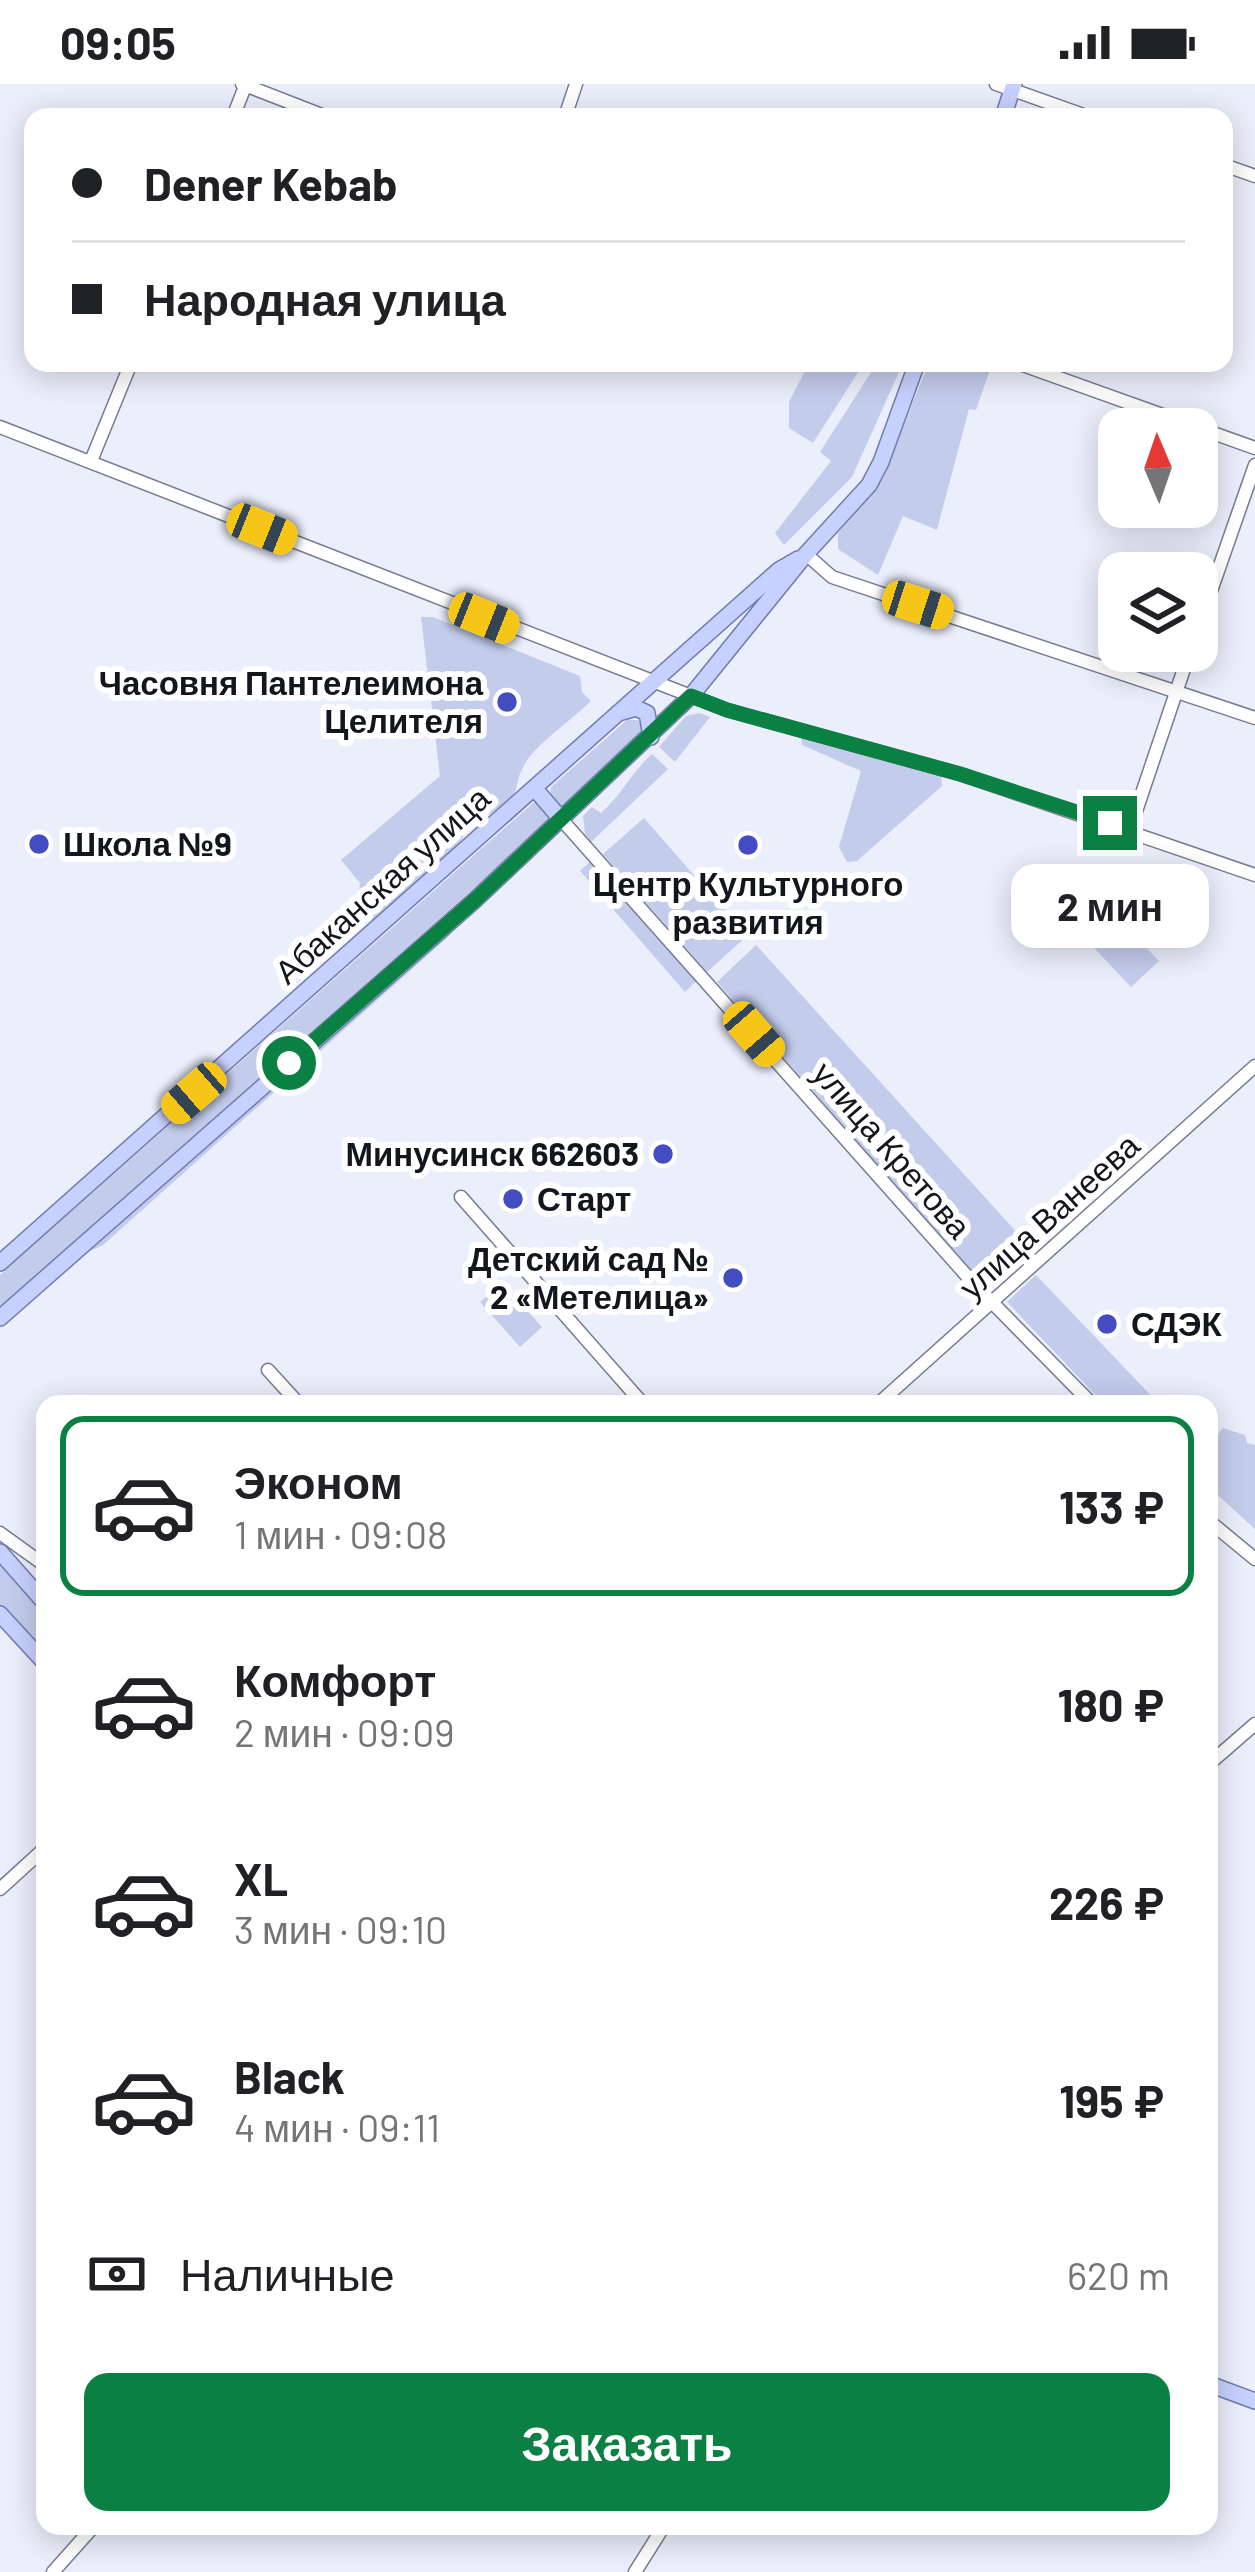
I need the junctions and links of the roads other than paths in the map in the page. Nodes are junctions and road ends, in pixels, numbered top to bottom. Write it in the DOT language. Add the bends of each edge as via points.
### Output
graph roads {
  1 [pos="244,84"];
  2 [pos="1007,86"];
  3 [pos="304,108"];
  4 [pos="1065,108"];
  5 [pos="126,372"];
  6 [pos="913,372"];
  7 [pos="1042,372"];
  8 [pos="0,427"];
  9 [pos="1255,448"];
  10 [pos="91,461"];
  11 [pos="1255,465"];
  12 [pos="806,554"];
  13 [pos="1218,571"];
  14 [pos="1183,672"];
  15 [pos="653,683"];
  16 [pos="1177,689"];
  17 [pos="691,696"];
  18 [pos="622,712"];
  19 [pos="1255,718"];
  20 [pos="651,737"];
  21 [pos="535,789"];
  22 [pos="561,819"];
  23 [pos="1130,829"];
  24 [pos="1255,875"];
  25 [pos="1255,1066"];
  26 [pos="461,1197"];
  27 [pos="0,1263"];
  28 [pos="993,1301"];
  29 [pos="0,1318"];
  30 [pos="268,1370"];
  31 [pos="290,1395"];
  32 [pos="635,1395"];
  33 [pos="888,1395"];
  34 [pos="1083,1395"];
  35 [pos="1218,1528"];
  36 [pos="0,1533"];
  37 [pos="0,1552"];
  38 [pos="36,1559"];
  39 [pos="1255,1559"];
  40 [pos="36,1594"];
  41 [pos="0,1614"];
  42 [pos="36,1654"];
  43 [pos="1255,1724"];
  44 [pos="1218,1757"];
  45 [pos="36,1856"];
  46 [pos="0,1889"];
  47 [pos="1218,2387"];
  48 [pos="1255,2401"];
  49 [pos="86,2535"];
  50 [pos="658,2535"];
  51 [pos="53,2572"];
  52 [pos="635,2572"];
  1 -- 3 [label="street"];
  2 -- 4 [label="street"];
  5 -- 10 [label="street"];
  6 -- 12 [label="main road, Абаканская улица" via="869,485"];
  7 -- 9 [label="street"];
  8 -- 10 [label="street"];
  10 -- 15 [label="street"];
  11 -- 13 [label="street"];
  12 -- 15 [label="main road, Абаканская улица"];
  12 -- 16 [label="street" via="832,578"];
  12 -- 17 [label="main road, Абаканская улица"];
  14 -- 16 [label="street"];
  15 -- 17 [label="street"];
  15 -- 18 [label="main road, Абаканская улица"];
  16 -- 19 [label="street"];
  16 -- 23 [label="street"];
  17 -- 20 [label="main road, Абаканская улица"];
  17 -- 23 [label="street"];
  18 -- 20 [label="main road" via="646,713"];
  18 -- 21 [label="main road, Абаканская улица"];
  20 -- 22 [label="main road, Абаканская улица"];
  21 -- 22 [label="main road"];
  21 -- 27 [label="main road, Абаканская улица"];
  22 -- 28 [label="street, улица Кретова"];
  22 -- 29 [label="main road, Абаканская улица"];
  23 -- 24 [label="street"];
  25 -- 28 [label="street, улица Ванеева"];
  26 -- 32 [label="street"];
  28 -- 33 [label="street, улица Ванеева"];
  28 -- 34 [label="street, улица Кретова"];
  30 -- 31 [label="street"];
  35 -- 39 [label="street"];
  36 -- 38 [label="street"];
  37 -- 40 [label="main road"];
  41 -- 42 [label="main road"];
  43 -- 44 [label="street"];
  45 -- 46 [label="street"];
  47 -- 48 [label="main road"];
  49 -- 51 [label="street"];
  50 -- 52 [label="street"];
}
